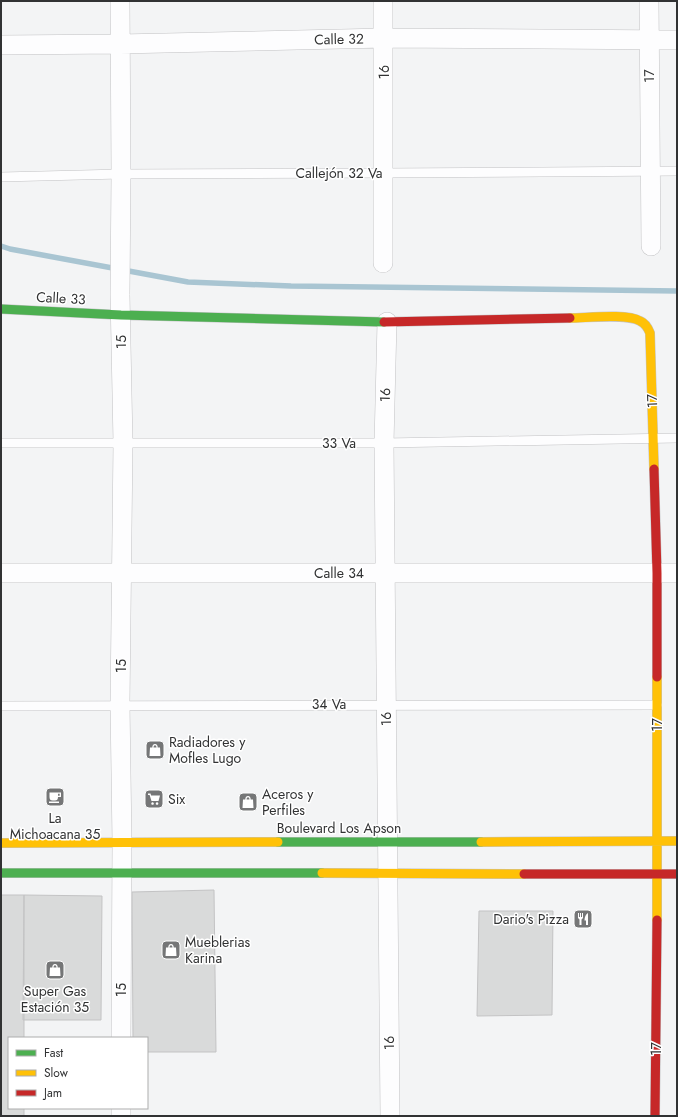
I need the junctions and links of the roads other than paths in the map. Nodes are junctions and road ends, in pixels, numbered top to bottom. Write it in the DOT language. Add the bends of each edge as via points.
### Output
graph roads {
  1 [pos="120,1"];
  2 [pos="383,1"];
  3 [pos="649,1"];
  4 [pos="384,38"];
  5 [pos="677,40"];
  6 [pos="649,41"];
  7 [pos="120,44"];
  8 [pos="1,45"];
  9 [pos="651,171"];
  10 [pos="677,171"];
  11 [pos="384,173"];
  12 [pos="121,174"];
  13 [pos="1,177"];
  14 [pos="651,246"];
  15 [pos="383,263"];
  16 [pos="1,310"];
  17 [pos="121,315"];
  18 [pos="387,322"];
  19 [pos="650,333"];
  20 [pos="653,438"];
  21 [pos="677,438"];
  22 [pos="1,443"];
  23 [pos="123,443"];
  24 [pos="384,443"];
  25 [pos="121,572"];
  26 [pos="677,572"];
  27 [pos="385,573"];
  28 [pos="657,573"];
  29 [pos="1,574"];
  30 [pos="120,704"];
  31 [pos="386,704"];
  32 [pos="657,705"];
  33 [pos="1,706"];
  34 [pos="657,841"];
  35 [pos="677,841"];
  36 [pos="1,842"];
  37 [pos="122,842"];
  38 [pos="388,842"];
  39 [pos="1,874"];
  40 [pos="122,874"];
  41 [pos="388,874"];
  42 [pos="657,874"];
  43 [pos="677,874"];
  44 [pos="121,1037"];
  45 [pos="390,1116"];
  46 [pos="655,1116"];
  1 -- 7 [label="street"];
  2 -- 4 [label="street, 16"];
  3 -- 6 [label="street, 17"];
  4 -- 6 [label="street, Calle 32"];
  4 -- 7 [label="street, Calle 32"];
  4 -- 11 [label="street, 16"];
  5 -- 6 [label="street, Calle 32"];
  6 -- 9 [label="street, 17"];
  7 -- 8 [label="street, Calle 32"];
  7 -- 12 [label="street"];
  9 -- 10 [label="lane, Callejón 32 Va"];
  9 -- 11 [label="lane, Callejón 32 Va"];
  9 -- 14 [label="street, 17"];
  11 -- 12 [label="lane, Callejón 32 Va"];
  11 -- 15 [label="street, 16"];
  12 -- 13 [label="lane, Callejón 32 Va"];
  12 -- 17 [label="street, 15"];
  16 -- 17 [label="street, Calle 33"];
  17 -- 18 [label="street, Calle 33"];
  17 -- 23 [label="street, 15"];
  18 -- 19 [label="street, Calle 33" via="621,317 642,320 647,324"];
  18 -- 24 [label="street, 16"];
  19 -- 20 [label="street, 17"];
  20 -- 21 [label="lane, 33 Va"];
  20 -- 24 [label="lane, 33 Va"];
  20 -- 28 [label="street, 17"];
  22 -- 23 [label="lane, 33 Va"];
  23 -- 24 [label="lane, 33 Va"];
  23 -- 25 [label="street, 15"];
  24 -- 27 [label="street, 16"];
  25 -- 27 [label="street, Calle 34"];
  25 -- 29 [label="street, Calle 34"];
  25 -- 30 [label="street, 15"];
  26 -- 28 [label="street, Calle 34"];
  27 -- 28 [label="street, Calle 34"];
  27 -- 31 [label="street, 16"];
  28 -- 32 [label="street, 17"];
  30 -- 31 [label="lane, 34 Va"];
  30 -- 33 [label="lane, 34 Va"];
  30 -- 37 [label="street, 15"];
  31 -- 32 [label="lane, 34 Va"];
  31 -- 38 [label="street, 16"];
  32 -- 34 [label="street, 17"];
  34 -- 35 [label="street, Boulevard Los Apson"];
  34 -- 38 [label="street, Boulevard Los Apson"];
  34 -- 42 [label="street, 17"];
  36 -- 37 [label="street, Boulevard Los Apson"];
  37 -- 38 [label="street, Boulevard Los Apson"];
  37 -- 40 [label="street, 15"];
  38 -- 41 [label="street, 16"];
  39 -- 40 [label="street"];
  40 -- 41 [label="street"];
  40 -- 44 [label="street, 15"];
  41 -- 42 [label="street"];
  41 -- 45 [label="street, 16"];
  42 -- 43 [label="street"];
  42 -- 46 [label="street, 17"];
}
